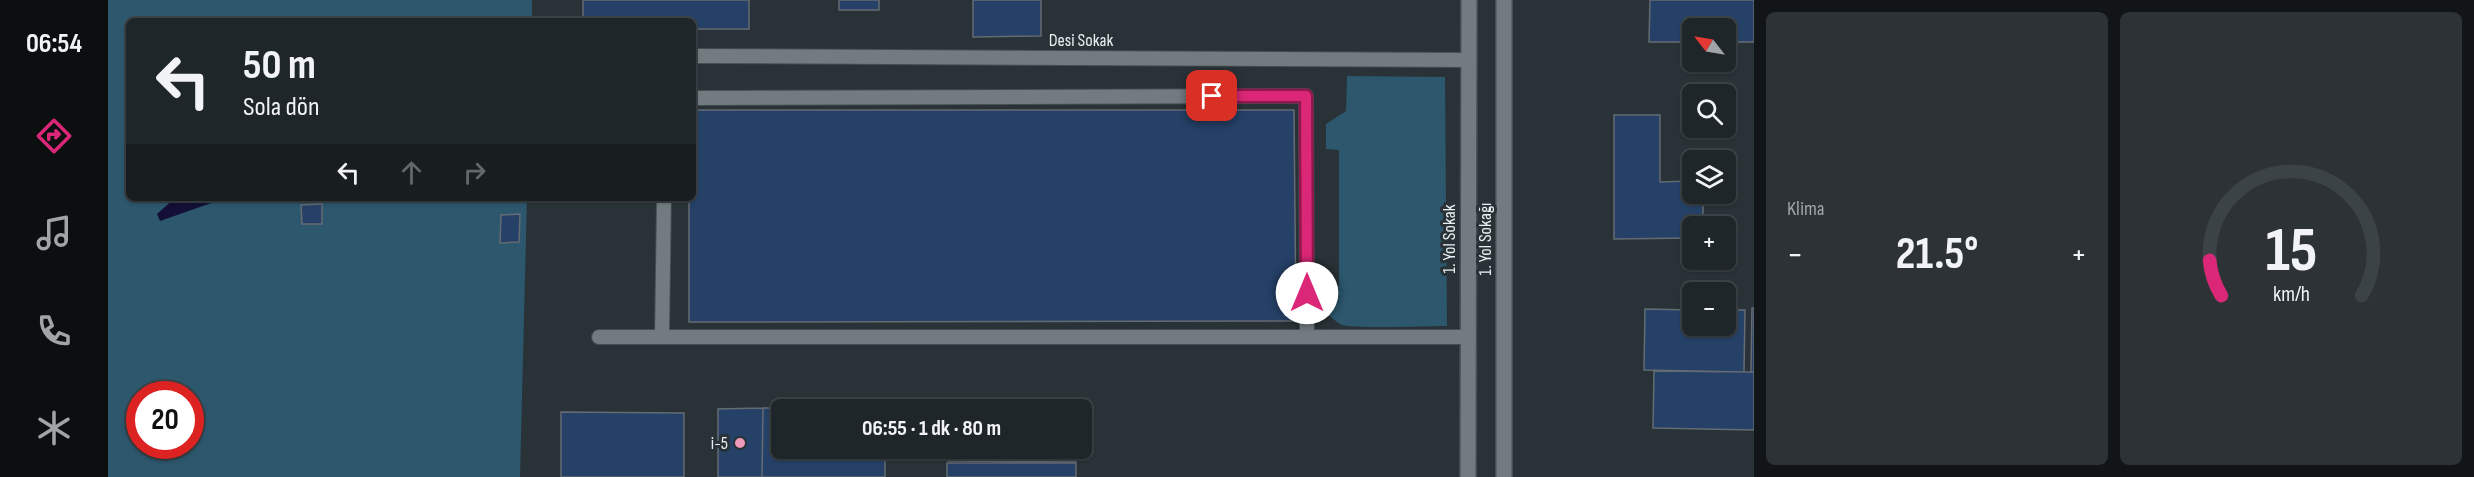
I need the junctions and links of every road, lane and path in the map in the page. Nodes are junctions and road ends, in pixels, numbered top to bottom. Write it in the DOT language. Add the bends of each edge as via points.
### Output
graph roads {
  1 [pos="1469,0"];
  2 [pos="1504,0"];
  3 [pos="696,56"];
  4 [pos="1468,60"];
  5 [pos="696,98"];
  6 [pos="664,201"];
  7 [pos="599,337"];
  8 [pos="662,337"];
  9 [pos="1307,337"];
  10 [pos="1469,337"];
  11 [pos="1468,477"];
  12 [pos="1504,477"];
  1 -- 4 [label="street, 1. Yol Sokak"];
  2 -- 12 [label="street, 1. Yol Sokağı"];
  3 -- 4 [label="lane, Desi Sokak"];
  4 -- 10 [label="street, 1. Yol Sokak"];
  5 -- 9 [label="lane" via="1306,96"];
  6 -- 8 [label="lane"];
  7 -- 8 [label="lane"];
  8 -- 9 [label="lane"];
  9 -- 10 [label="lane"];
  10 -- 11 [label="street, 1. Yol Sokak"];
}
